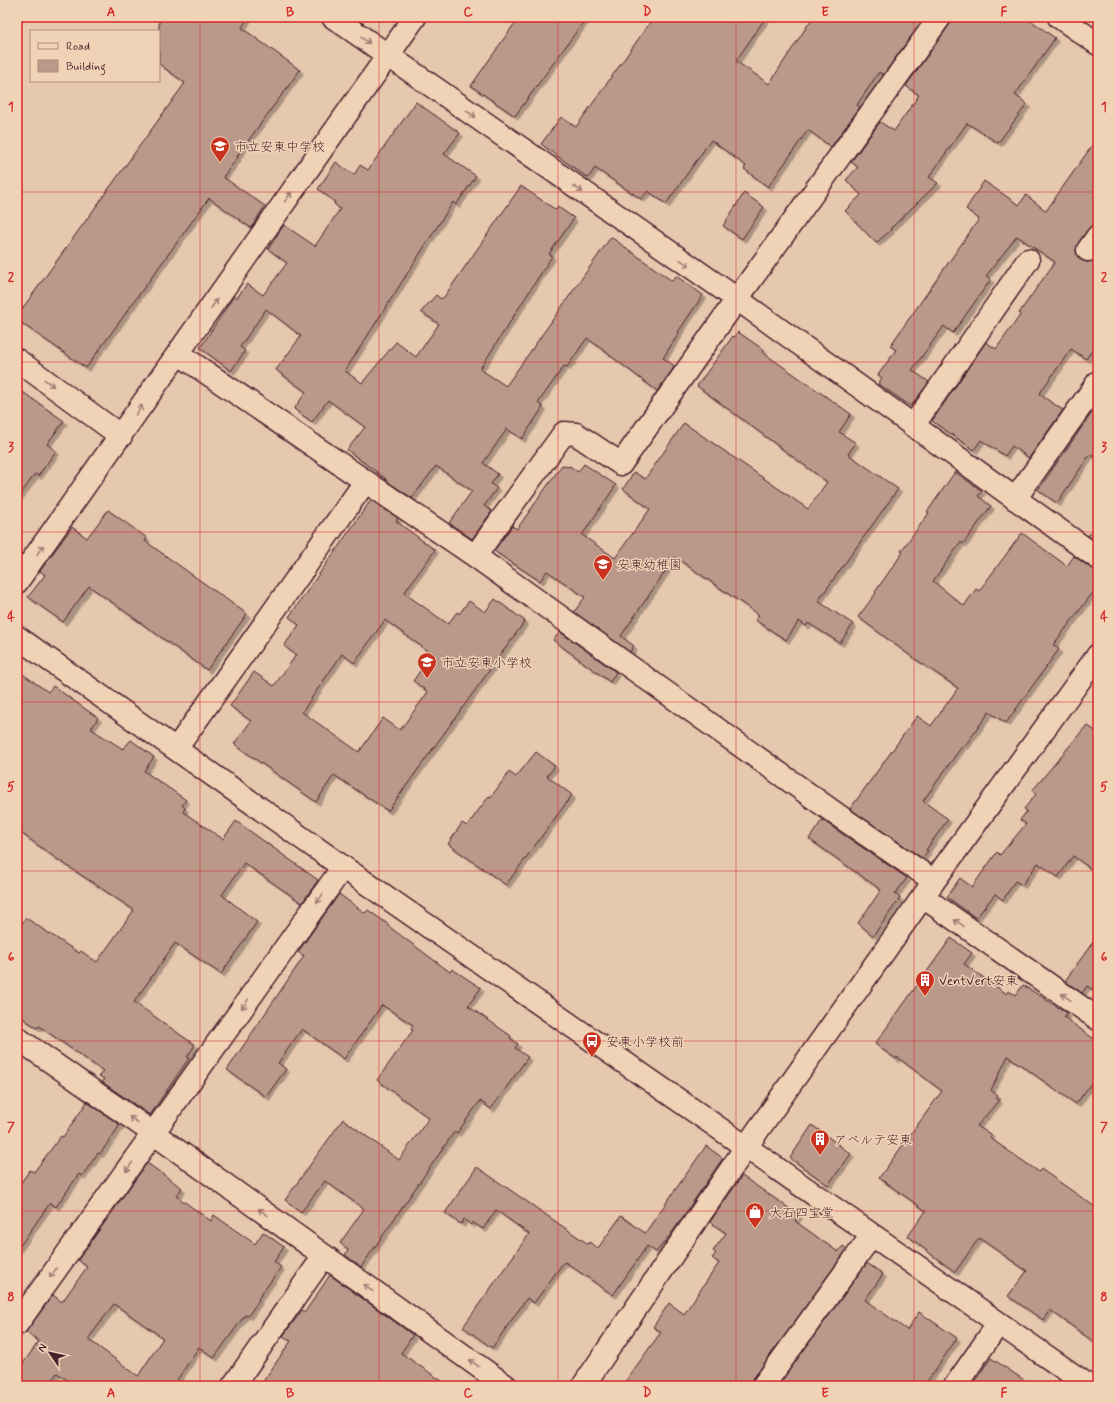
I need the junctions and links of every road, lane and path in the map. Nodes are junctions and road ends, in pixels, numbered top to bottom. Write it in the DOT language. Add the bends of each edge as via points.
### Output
graph roads {
  1 [pos="333,17"];
  2 [pos="415,17"];
  3 [pos="940,17"];
  4 [pos="1059,17"];
  5 [pos="1098,44"];
  6 [pos="387,56"];
  7 [pos="1028,260"];
  8 [pos="737,299"];
  9 [pos="179,354"];
  10 [pos="17,360"];
  11 [pos="1098,382"];
  12 [pos="913,426"];
  13 [pos="121,436"];
  14 [pos="365,482"];
  15 [pos="1015,499"];
  16 [pos="474,556"];
  17 [pos="1098,558"];
  18 [pos="17,582"];
  19 [pos="17,637"];
  20 [pos="1098,655"];
  21 [pos="176,748"];
  22 [pos="343,867"];
  23 [pos="929,889"];
  24 [pos="1098,1019"];
  25 [pos="17,1038"];
  26 [pos="153,1133"];
  27 [pos="746,1147"];
  28 [pos="872,1235"];
  29 [pos="324,1256"];
  30 [pos="999,1323"];
  31 [pos="17,1324"];
  32 [pos="233,1386"];
  33 [pos="506,1386"];
  34 [pos="582,1386"];
  35 [pos="763,1386"];
  36 [pos="955,1386"];
  37 [pos="1089,1386"];
  1 -- 6 [label="street, one-way"];
  2 -- 6 [label="street"];
  3 -- 8 [label="street"];
  4 -- 5 [label="street"];
  6 -- 8 [label="street, one-way"];
  9 -- 6 [label="street, one-way"];
  7 -- 12 [label="street"];
  8 -- 12 [label="street"];
  8 -- 16 [label="street" via="621,464 576,434 564,433"];
  13 -- 9 [label="street, one-way"];
  9 -- 14 [label="street"];
  10 -- 13 [label="street, one-way"];
  11 -- 15 [label="street"];
  12 -- 15 [label="street"];
  18 -- 13 [label="street, one-way"];
  14 -- 16 [label="street"];
  14 -- 21 [label="street"];
  15 -- 17 [label="street"];
  16 -- 23 [label="street" via="833,811"];
  19 -- 21 [label="street"];
  20 -- 23 [label="street"];
  21 -- 22 [label="street"];
  22 -- 26 [label="street, one-way"];
  22 -- 27 [label="street"];
  24 -- 23 [label="street, one-way"];
  23 -- 27 [label="street"];
  26 -- 25 [label="street, one-way"];
  29 -- 26 [label="street, one-way"];
  26 -- 31 [label="street, one-way"];
  27 -- 28 [label="street"];
  27 -- 34 [label="street"];
  28 -- 30 [label="street"];
  28 -- 35 [label="street"];
  29 -- 32 [label="street"];
  33 -- 29 [label="street, one-way"];
  30 -- 36 [label="street"];
  30 -- 37 [label="street"];
}
